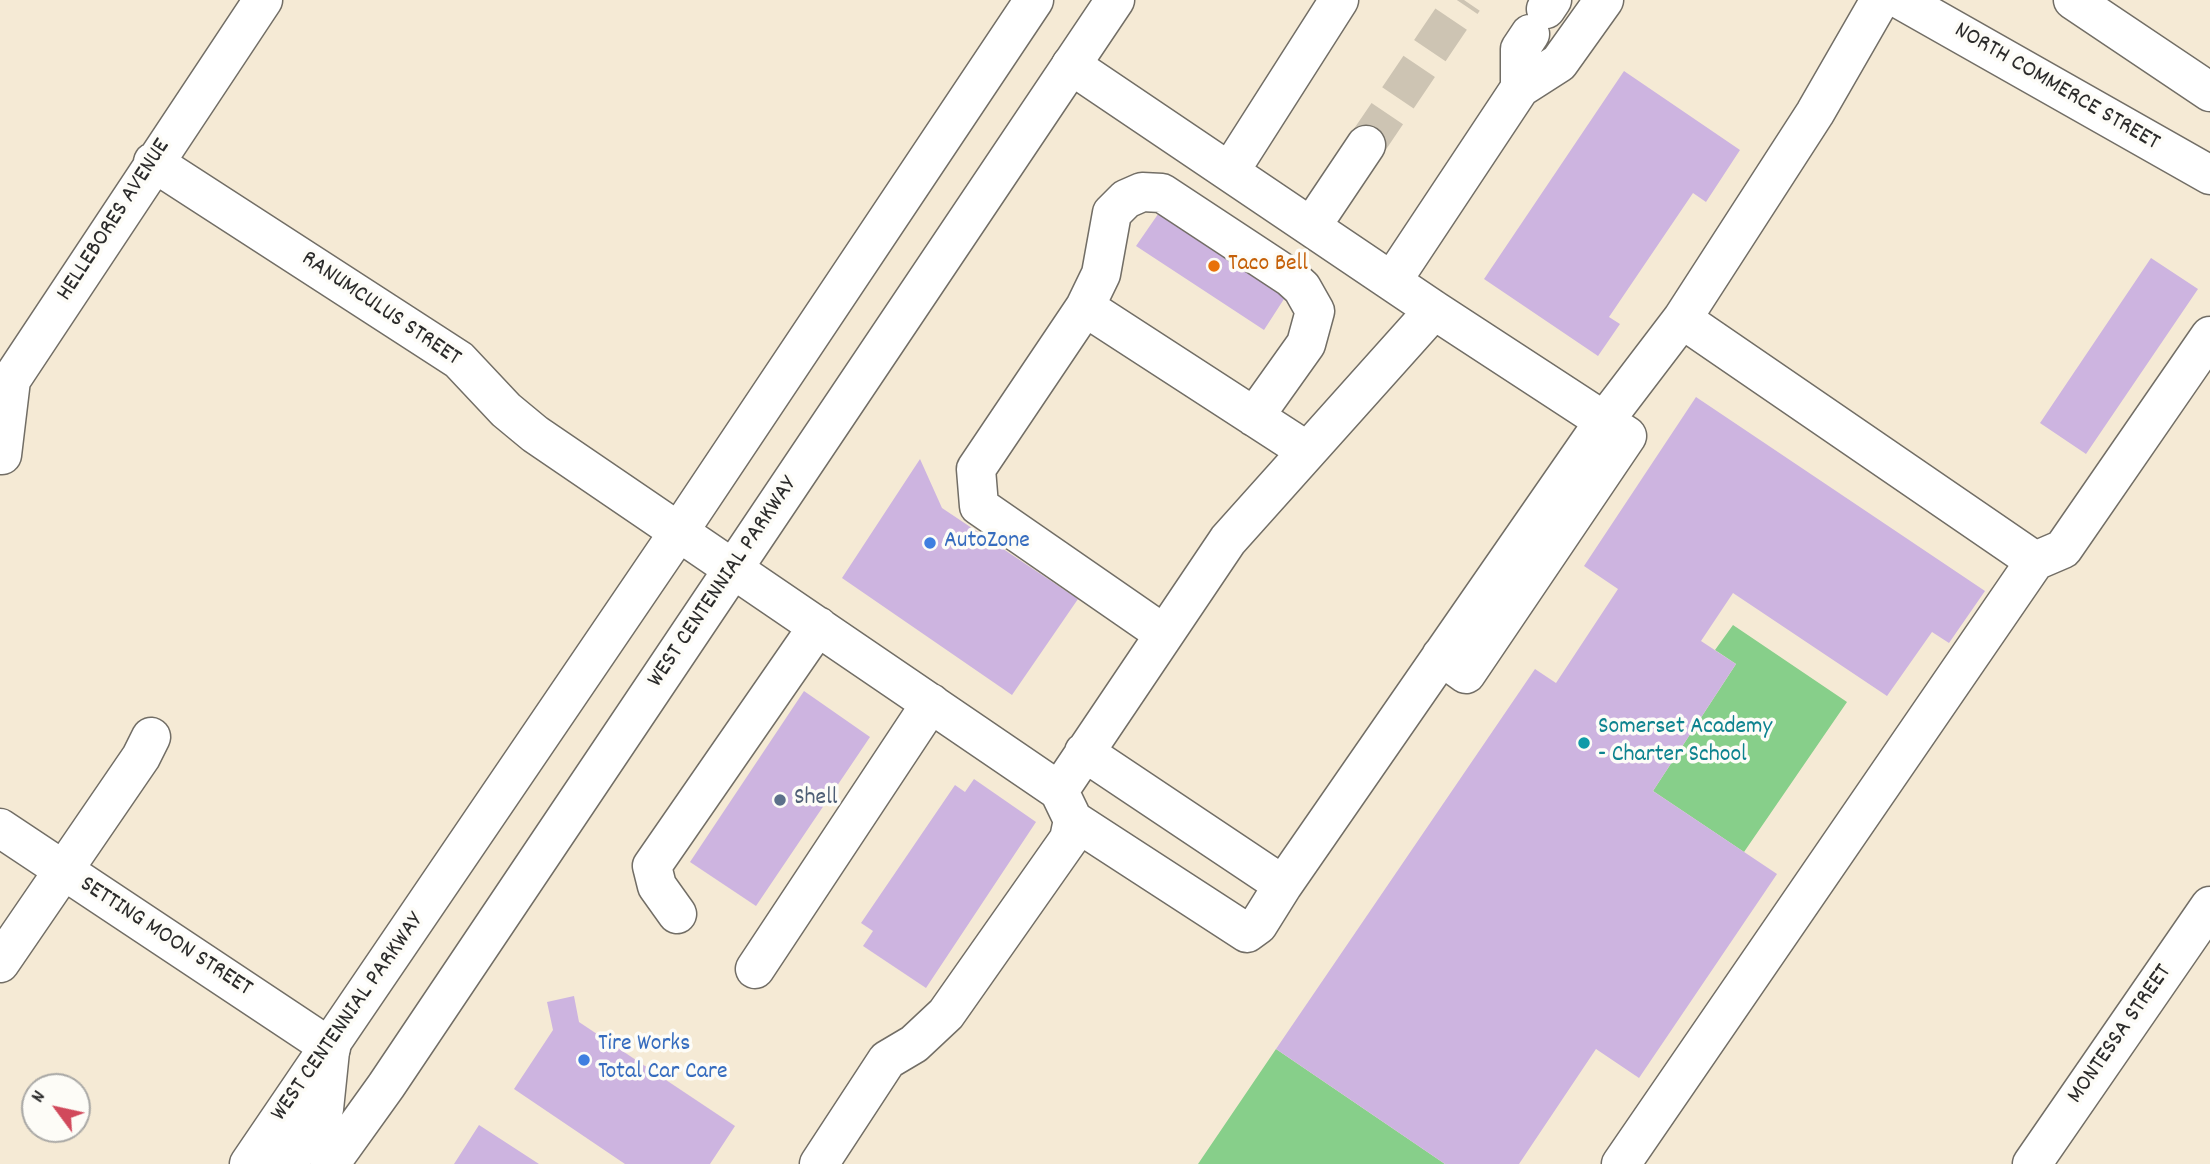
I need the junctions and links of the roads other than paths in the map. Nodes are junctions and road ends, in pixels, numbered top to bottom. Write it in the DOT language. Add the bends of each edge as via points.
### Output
graph roads {
  1 [pos="263,0"];
  2 [pos="1034,0"];
  3 [pos="1115,0"];
  4 [pos="1339,0"];
  5 [pos="1604,0"];
  6 [pos="1880,0"];
  7 [pos="1901,0"];
  8 [pos="2073,0"];
  9 [pos="1554,18"];
  10 [pos="1070,65"];
  11 [pos="1520,88"];
  12 [pos="2210,92"];
  13 [pos="1366,145"];
  14 [pos="153,162"];
  15 [pos="1230,171"];
  16 [pos="2210,175"];
  17 [pos="1311,227"];
  18 [pos="1392,281"];
  19 [pos="1085,307"];
  20 [pos="1434,310"];
  21 [pos="1682,319"];
  22 [pos="2210,336"];
  23 [pos="1254,417"];
  24 [pos="1605,420"];
  25 [pos="1307,451"];
  26 [pos="2,455"];
  27 [pos="678,533"];
  28 [pos="2035,561"];
  29 [pos="733,570"];
  30 [pos="818,626"];
  31 [pos="1164,634"];
  32 [pos="931,703"];
  33 [pos="151,737"];
  34 [pos="1084,752"];
  35 [pos="1066,805"];
  36 [pos="0,828"];
  37 [pos="64,872"];
  38 [pos="1283,885"];
  39 [pos="2210,906"];
  40 [pos="677,914"];
  41 [pos="0,962"];
  42 [pos="755,969"];
  43 [pos="331,1048"];
  44 [pos="249,1164"];
  45 [pos="288,1164"];
  46 [pos="330,1164"];
  47 [pos="818,1164"];
  48 [pos="1621,1164"];
  49 [pos="2032,1164"];
  1 -- 14 [label="main road, HELLEBORES AVENUE"];
  2 -- 27 [label="main road, WEST CENTENNIAL PARKWAY"];
  3 -- 10 [label="main road, WEST CENTENNIAL PARKWAY"];
  4 -- 15 [label="main road"];
  5 -- 11 [label="main road" via="1559,63"];
  6 -- 21 [label="main road" via="1815,113"];
  7 -- 16 [label="main road, NORTH COMMERCE STREET"];
  8 -- 12 [label="main road"];
  9 -- 11 [label="main road" via="1520,49"];
  10 -- 15 [label="main road"];
  10 -- 29 [label="main road, WEST CENTENNIAL PARKWAY"];
  11 -- 18 [label="main road"];
  13 -- 17 [label="main road"];
  14 -- 26 [label="main road, HELLEBORES AVENUE" via="11,380"];
  14 -- 27 [label="main road, RANUMCULUS STREET" via="459,360 536,434"];
  15 -- 17 [label="main road"];
  17 -- 18 [label="main road"];
  18 -- 20 [label="main road"];
  19 -- 23 [label="main road"];
  19 -- 23 [label="main road" via="1101,274 1112,214 1126,199 1142,192 1162,193 1291,278 1303,288 1315,311 1306,344"];
  19 -- 31 [label="main road" via="976,469 979,506"];
  20 -- 24 [label="main road"];
  20 -- 25 [label="main road"];
  21 -- 24 [label="main road"];
  21 -- 28 [label="main road"];
  22 -- 28 [label="main road" via="2063,549"];
  23 -- 25 [label="main road"];
  24 -- 38 [label="main road" via="1628,436 1465,674 1441,656"];
  25 -- 31 [label="main road" via="1228,540"];
  27 -- 29 [label="main road, RANUMCULUS STREET"];
  27 -- 43 [label="main road, WEST CENTENNIAL PARKWAY"];
  28 -- 48 [label="main road"];
  29 -- 30 [label="main road, RANUMCULUS STREET"];
  29 -- 46 [label="main road, WEST CENTENNIAL PARKWAY"];
  30 -- 32 [label="main road, RANUMCULUS STREET"];
  30 -- 40 [label="main road" via="652,866 657,886"];
  31 -- 34 [label="main road"];
  32 -- 35 [label="main road, RANUMCULUS STREET"];
  32 -- 42 [label="main road"];
  33 -- 37 [label="main road"];
  34 -- 35 [label="main road"];
  34 -- 38 [label="main road"];
  35 -- 38 [label="main road, RANUMCULUS STREET" via="1247,933 1258,925"];
  35 -- 47 [label="main road" via="1069,839 946,1014 914,1044 887,1060"];
  36 -- 37 [label="main road, SETTING MOON STREET"];
  37 -- 41 [label="main road"];
  37 -- 43 [label="main road, SETTING MOON STREET"];
  39 -- 49 [label="main road, MONTESSA STREET"];
  43 -- 44 [label="main road, WEST CENTENNIAL PARKWAY"];
  43 -- 45 [label="main road" via="324,1109"];
}
